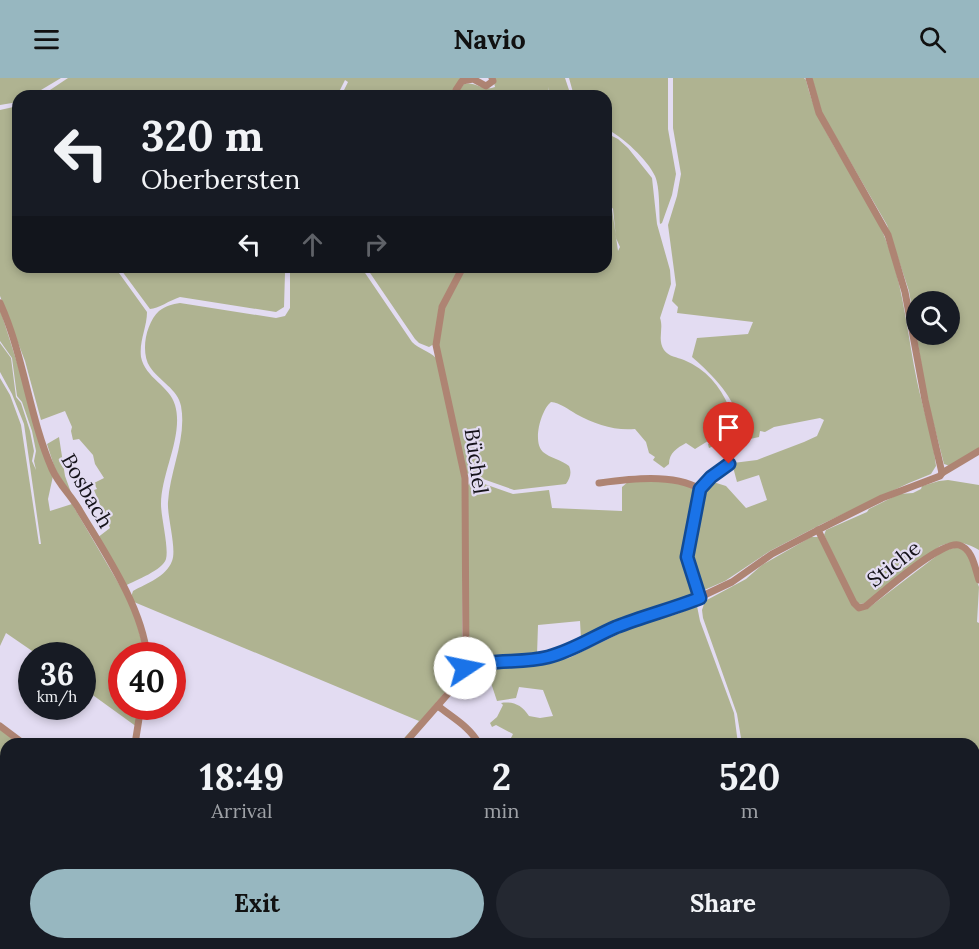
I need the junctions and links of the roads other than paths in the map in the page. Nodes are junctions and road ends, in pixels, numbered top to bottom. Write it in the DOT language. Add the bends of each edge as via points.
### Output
graph roads {
  1 [pos="492,78"];
  2 [pos="809,78"];
  3 [pos="456,90"];
  4 [pos="460,273"];
  5 [pos="0,303"];
  6 [pos="979,451"];
  7 [pos="729,464"];
  8 [pos="942,473"];
  9 [pos="599,483"];
  10 [pos="700,489"];
  11 [pos="818,530"];
  12 [pos="979,580"];
  13 [pos="700,598"];
  14 [pos="145,642"];
  15 [pos="465,668"];
  16 [pos="438,706"];
  17 [pos="139,720"];
  18 [pos="0,726"];
  19 [pos="16,738"];
  20 [pos="136,738"];
  21 [pos="409,738"];
  22 [pos="476,738"];
  1 -- 3 [label="street" via="486,86 473,79 462,81"];
  2 -- 8 [label="street" via="819,113 888,235 905,292"];
  4 -- 15 [label="street, Büchel" via="442,308 436,345 465,478"];
  5 -- 14 [label="street, Bosbach" via="52,470 80,510 129,597"];
  6 -- 8 [label="street"];
  7 -- 10 [label="street"];
  8 -- 11 [label="street"];
  9 -- 10 [label="street" via="657,478"];
  10 -- 13 [label="street" via="687,557"];
  11 -- 12 [label="street, Stiche" via="859,608 950,545 958,545 971,556"];
  11 -- 13 [label="street"];
  13 -- 15 [label="street" via="548,657 479,663"];
  15 -- 16 [label="street"];
  16 -- 21 [label="street"];
  16 -- 22 [label="street"];
  17 -- 20 [label="street"];
  18 -- 19 [label="street"];
}
